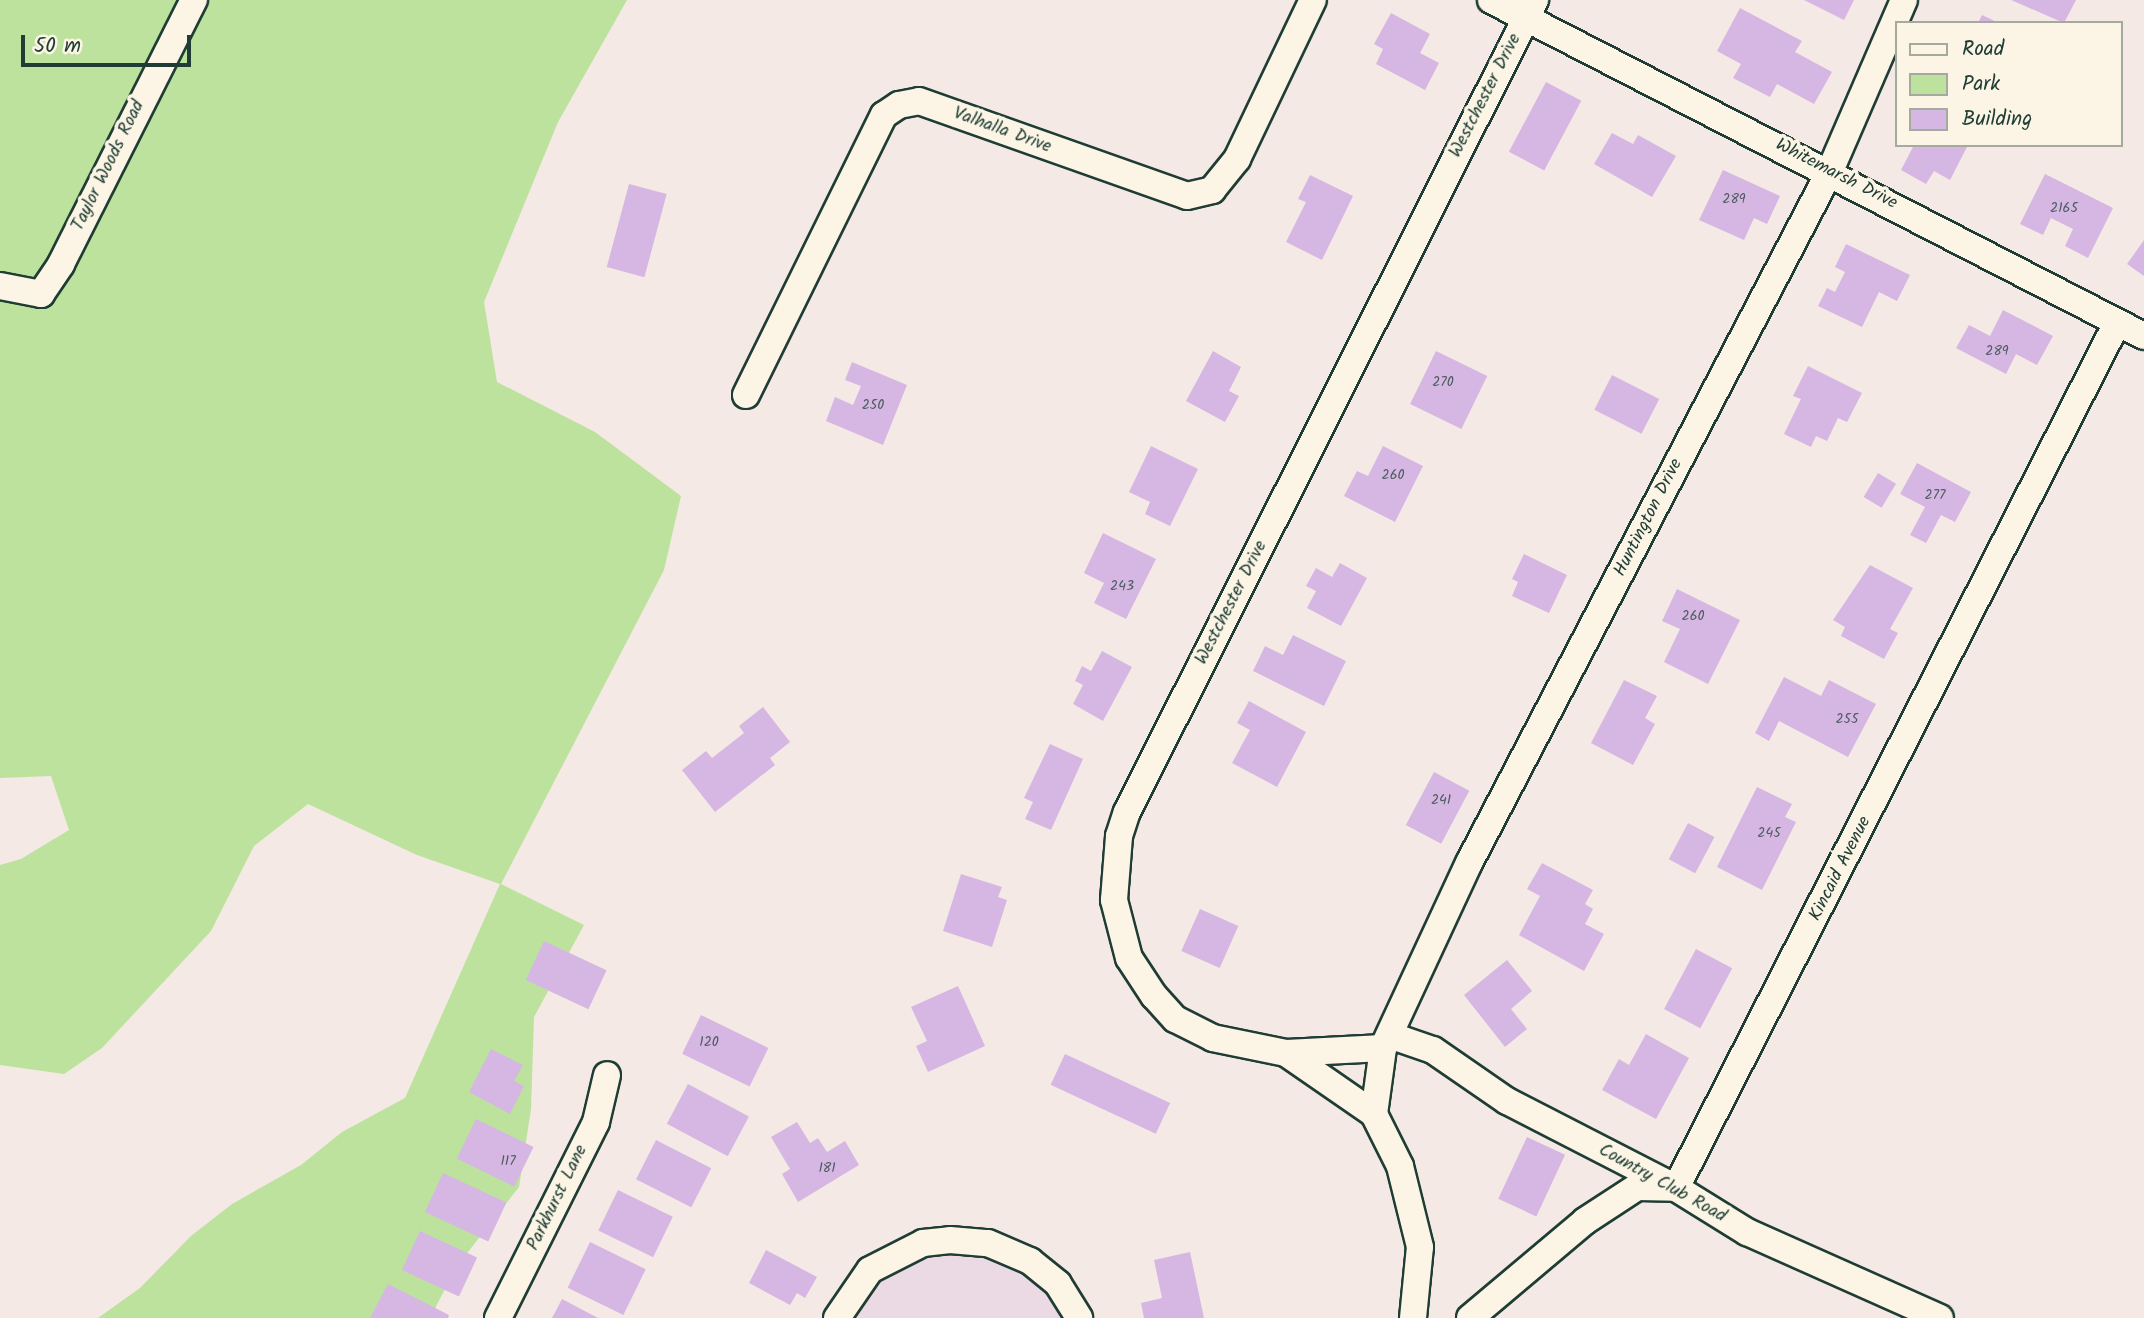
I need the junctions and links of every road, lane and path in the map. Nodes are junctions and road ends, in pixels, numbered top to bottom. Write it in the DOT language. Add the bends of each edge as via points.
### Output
graph roads {
  1 [pos="194,0"];
  2 [pos="1313,0"];
  3 [pos="1491,0"];
  4 [pos="1904,0"];
  5 [pos="1530,9"];
  6 [pos="1830,171"];
  7 [pos="0,286"];
  8 [pos="2117,323"];
  9 [pos="2144,336"];
  10 [pos="746,395"];
  11 [pos="1387,1042"];
  12 [pos="1286,1053"];
  13 [pos="607,1074"];
  14 [pos="1374,1114"];
  15 [pos="1676,1188"];
  16 [pos="498,1318"];
  17 [pos="837,1318"];
  18 [pos="1079,1318"];
  19 [pos="1413,1318"];
  20 [pos="1470,1318"];
  21 [pos="1940,1318"];
  1 -- 7 [label="street, Taylor Woods Road" via="61,264 41,294"];
  2 -- 10 [label="street, Valhalla Drive" via="1237,159 1212,190 1187,197 919,101 899,105 884,116"];
  3 -- 5 [label="street"];
  4 -- 6 [label="street, Huntington Drive"];
  5 -- 6 [label="street, Whitemarsh Drive"];
  5 -- 12 [label="street, Westchester Drive" via="1127,812 1119,836 1114,900 1129,958 1154,996 1175,1019 1213,1038"];
  6 -- 8 [label="street, Whitemarsh Drive"];
  6 -- 11 [label="street, Huntington Drive" via="1469,863"];
  8 -- 9 [label="street, Whitemarsh Drive"];
  8 -- 15 [label="street, Kincaid Avenue"];
  11 -- 12 [label="street, Westchester Drive"];
  11 -- 14 [label="street, Huntington Drive"];
  11 -- 15 [label="street, Country Club Road" via="1433,1050 1507,1101"];
  12 -- 14 [label="street"];
  13 -- 16 [label="street, Parkhurst Lane" via="596,1122"];
  14 -- 19 [label="street" via="1401,1166 1420,1247"];
  15 -- 20 [label="street" via="1637,1186 1585,1221"];
  15 -- 21 [label="street, Country Club Road" via="1747,1232"];
  17 -- 18 [label="street" via="870,1270 923,1243 950,1240 988,1243 1030,1261 1058,1284"];
}
